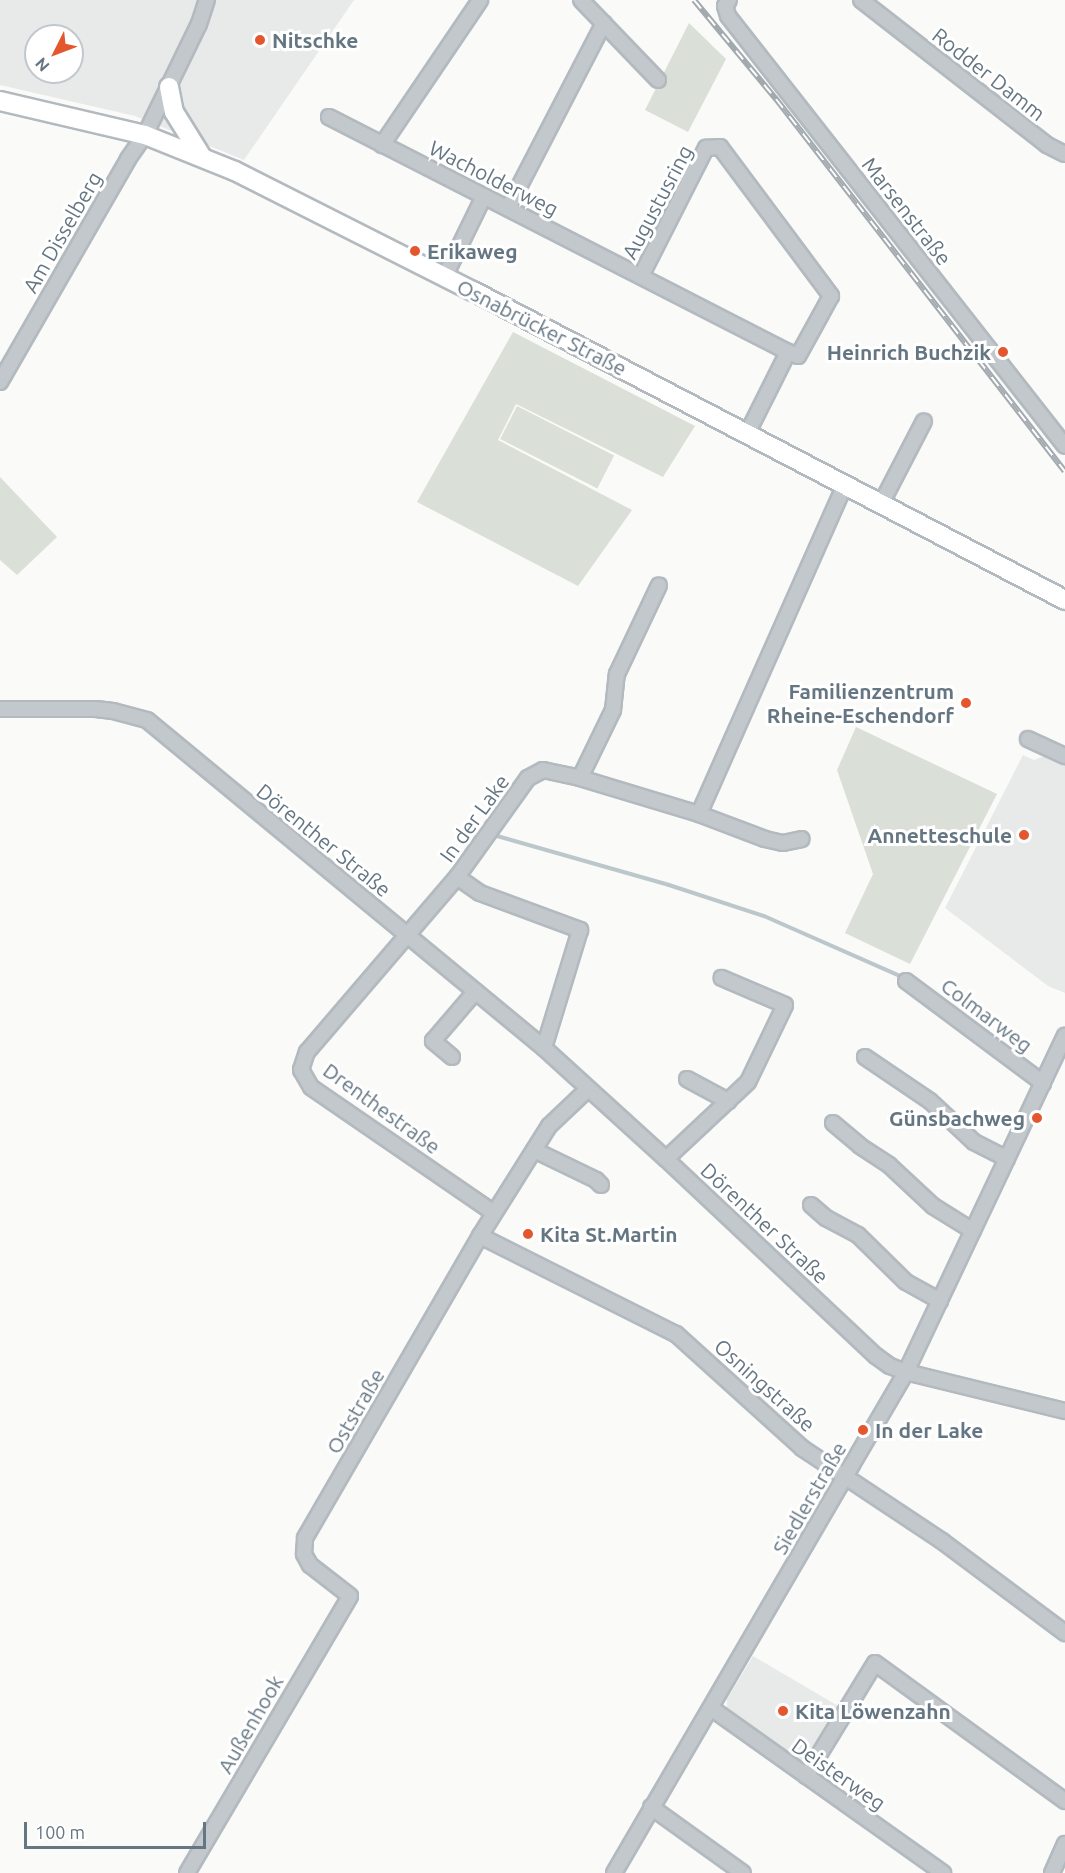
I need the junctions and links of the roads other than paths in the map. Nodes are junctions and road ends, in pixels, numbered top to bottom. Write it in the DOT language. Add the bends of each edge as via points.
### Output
graph roads {
  1 [pos="207,0"];
  2 [pos="480,0"];
  3 [pos="581,0"];
  4 [pos="729,0"];
  5 [pos="861,0"];
  6 [pos="604,23"];
  7 [pos="658,80"];
  8 [pos="169,87"];
  9 [pos="0,101"];
  10 [pos="329,117"];
  11 [pos="145,135"];
  12 [pos="382,145"];
  13 [pos="1065,154"];
  14 [pos="202,157"];
  15 [pos="484,196"];
  16 [pos="508,208"];
  17 [pos="444,276"];
  18 [pos="641,276"];
  19 [pos="788,352"];
  20 [pos="0,382"];
  21 [pos="924,421"];
  22 [pos="747,434"];
  23 [pos="1065,446"];
  24 [pos="845,485"];
  25 [pos="881,504"];
  26 [pos="659,585"];
  27 [pos="1065,600"];
  28 [pos="0,709"];
  29 [pos="1028,739"];
  30 [pos="1065,756"];
  31 [pos="580,777"];
  32 [pos="699,814"];
  33 [pos="802,839"];
  34 [pos="457,877"];
  35 [pos="406,934"];
  36 [pos="722,978"];
  37 [pos="906,981"];
  38 [pos="475,992"];
  39 [pos="1065,1036"];
  40 [pos="544,1048"];
  41 [pos="865,1057"];
  42 [pos="452,1058"];
  43 [pos="687,1079"];
  44 [pos="1043,1083"];
  45 [pos="588,1089"];
  46 [pos="728,1101"];
  47 [pos="833,1123"];
  48 [pos="534,1150"];
  49 [pos="666,1159"];
  50 [pos="1006,1159"];
  51 [pos="601,1185"];
  52 [pos="811,1205"];
  53 [pos="494,1214"];
  54 [pos="973,1231"];
  55 [pos="480,1236"];
  56 [pos="940,1301"];
  57 [pos="906,1372"];
  58 [pos="1065,1411"];
  59 [pos="846,1478"];
  60 [pos="350,1596"];
  61 [pos="1065,1633"];
  62 [pos="711,1708"];
  63 [pos="806,1776"];
  64 [pos="1065,1801"];
  65 [pos="651,1807"];
  66 [pos="1065,1844"];
  67 [pos="187,1873"];
  68 [pos="614,1873"];
  69 [pos="743,1873"];
  70 [pos="943,1873"];
  71 [pos="1052,1873"];
  1 -- 8 [label="street, Am Disselberg"];
  2 -- 12 [label="street"];
  3 -- 6 [label="street"];
  4 -- 23 [label="street, Marsenstraße" via="725,6 728,16"];
  5 -- 13 [label="street, Rodder Damm" via="1047,145"];
  6 -- 7 [label="street"];
  6 -- 16 [label="street"];
  8 -- 11 [label="street, Am Disselberg"];
  8 -- 14 [label="main road" via="174,112"];
  9 -- 11 [label="main road, Osnabrücker Straße"];
  10 -- 12 [label="street, Wacholderweg"];
  11 -- 14 [label="main road, Osnabrücker Straße"];
  11 -- 20 [label="street, Am Disselberg"];
  12 -- 15 [label="street, Wacholderweg"];
  14 -- 17 [label="main road, Osnabrücker Straße"];
  15 -- 16 [label="street, Wacholderweg"];
  15 -- 17 [label="street"];
  16 -- 18 [label="street, Wacholderweg"];
  17 -- 22 [label="main road, Osnabrücker Straße"];
  18 -- 19 [label="street, Augustusring"];
  18 -- 19 [label="street, Augustusring" via="706,148 720,147 831,296 798,356"];
  19 -- 22 [label="street, Augustusring"];
  21 -- 25 [label="street"];
  22 -- 24 [label="main road, Osnabrücker Straße"];
  24 -- 25 [label="main road, Osnabrücker Straße"];
  24 -- 32 [label="street"];
  25 -- 27 [label="main road, Osnabrücker Straße"];
  26 -- 31 [label="street" via="617,674 613,710"];
  28 -- 35 [label="street, Dörenther Straße" via="96,709 147,720"];
  29 -- 30 [label="street"];
  31 -- 32 [label="street, In der Lake"];
  31 -- 34 [label="street, In der Lake" via="543,770 528,778"];
  32 -- 33 [label="street, In der Lake" via="765,839 783,843"];
  34 -- 35 [label="street, In der Lake"];
  34 -- 40 [label="street" via="480,892 580,930"];
  35 -- 38 [label="street, Dörenther Straße"];
  35 -- 53 [label="street, Drenthestraße" via="307,1052 301,1070 311,1087"];
  36 -- 46 [label="street" via="785,1005 748,1082"];
  37 -- 44 [label="street, Colmarweg"];
  38 -- 40 [label="street, Dörenther Straße"];
  38 -- 42 [label="street" via="433,1041"];
  39 -- 44 [label="street, Siedlerstraße"];
  40 -- 45 [label="street, Dörenther Straße"];
  41 -- 50 [label="street" via="930,1101 974,1142"];
  43 -- 46 [label="street"];
  44 -- 50 [label="street, Siedlerstraße"];
  45 -- 48 [label="street" via="549,1126"];
  45 -- 49 [label="street, Dörenther Straße"];
  46 -- 49 [label="street"];
  47 -- 54 [label="street" via="890,1165 933,1206"];
  48 -- 51 [label="street"];
  48 -- 53 [label="street"];
  49 -- 57 [label="street, Dörenther Straße" via="876,1356"];
  50 -- 54 [label="street, Siedlerstraße"];
  52 -- 56 [label="street" via="858,1235 906,1282"];
  53 -- 55 [label="street"];
  54 -- 56 [label="street, Siedlerstraße"];
  55 -- 59 [label="street, Osningstraße" via="676,1334 802,1448"];
  55 -- 60 [label="street, Oststraße" via="305,1538 304,1554 310,1565"];
  56 -- 57 [label="street, Siedlerstraße"];
  57 -- 58 [label="street, Dörenther Straße"];
  57 -- 59 [label="street, Siedlerstraße"];
  59 -- 61 [label="street, Osningstraße" via="942,1541"];
  59 -- 62 [label="street, Siedlerstraße"];
  60 -- 67 [label="street, Außenhook"];
  62 -- 63 [label="street, Deisterweg"];
  62 -- 65 [label="street, Siedlerstraße"];
  63 -- 64 [label="street" via="875,1663"];
  63 -- 70 [label="street, Deisterweg"];
  65 -- 68 [label="street, Siedlerstraße"];
  65 -- 69 [label="street"];
  66 -- 71 [label="street"];
}
